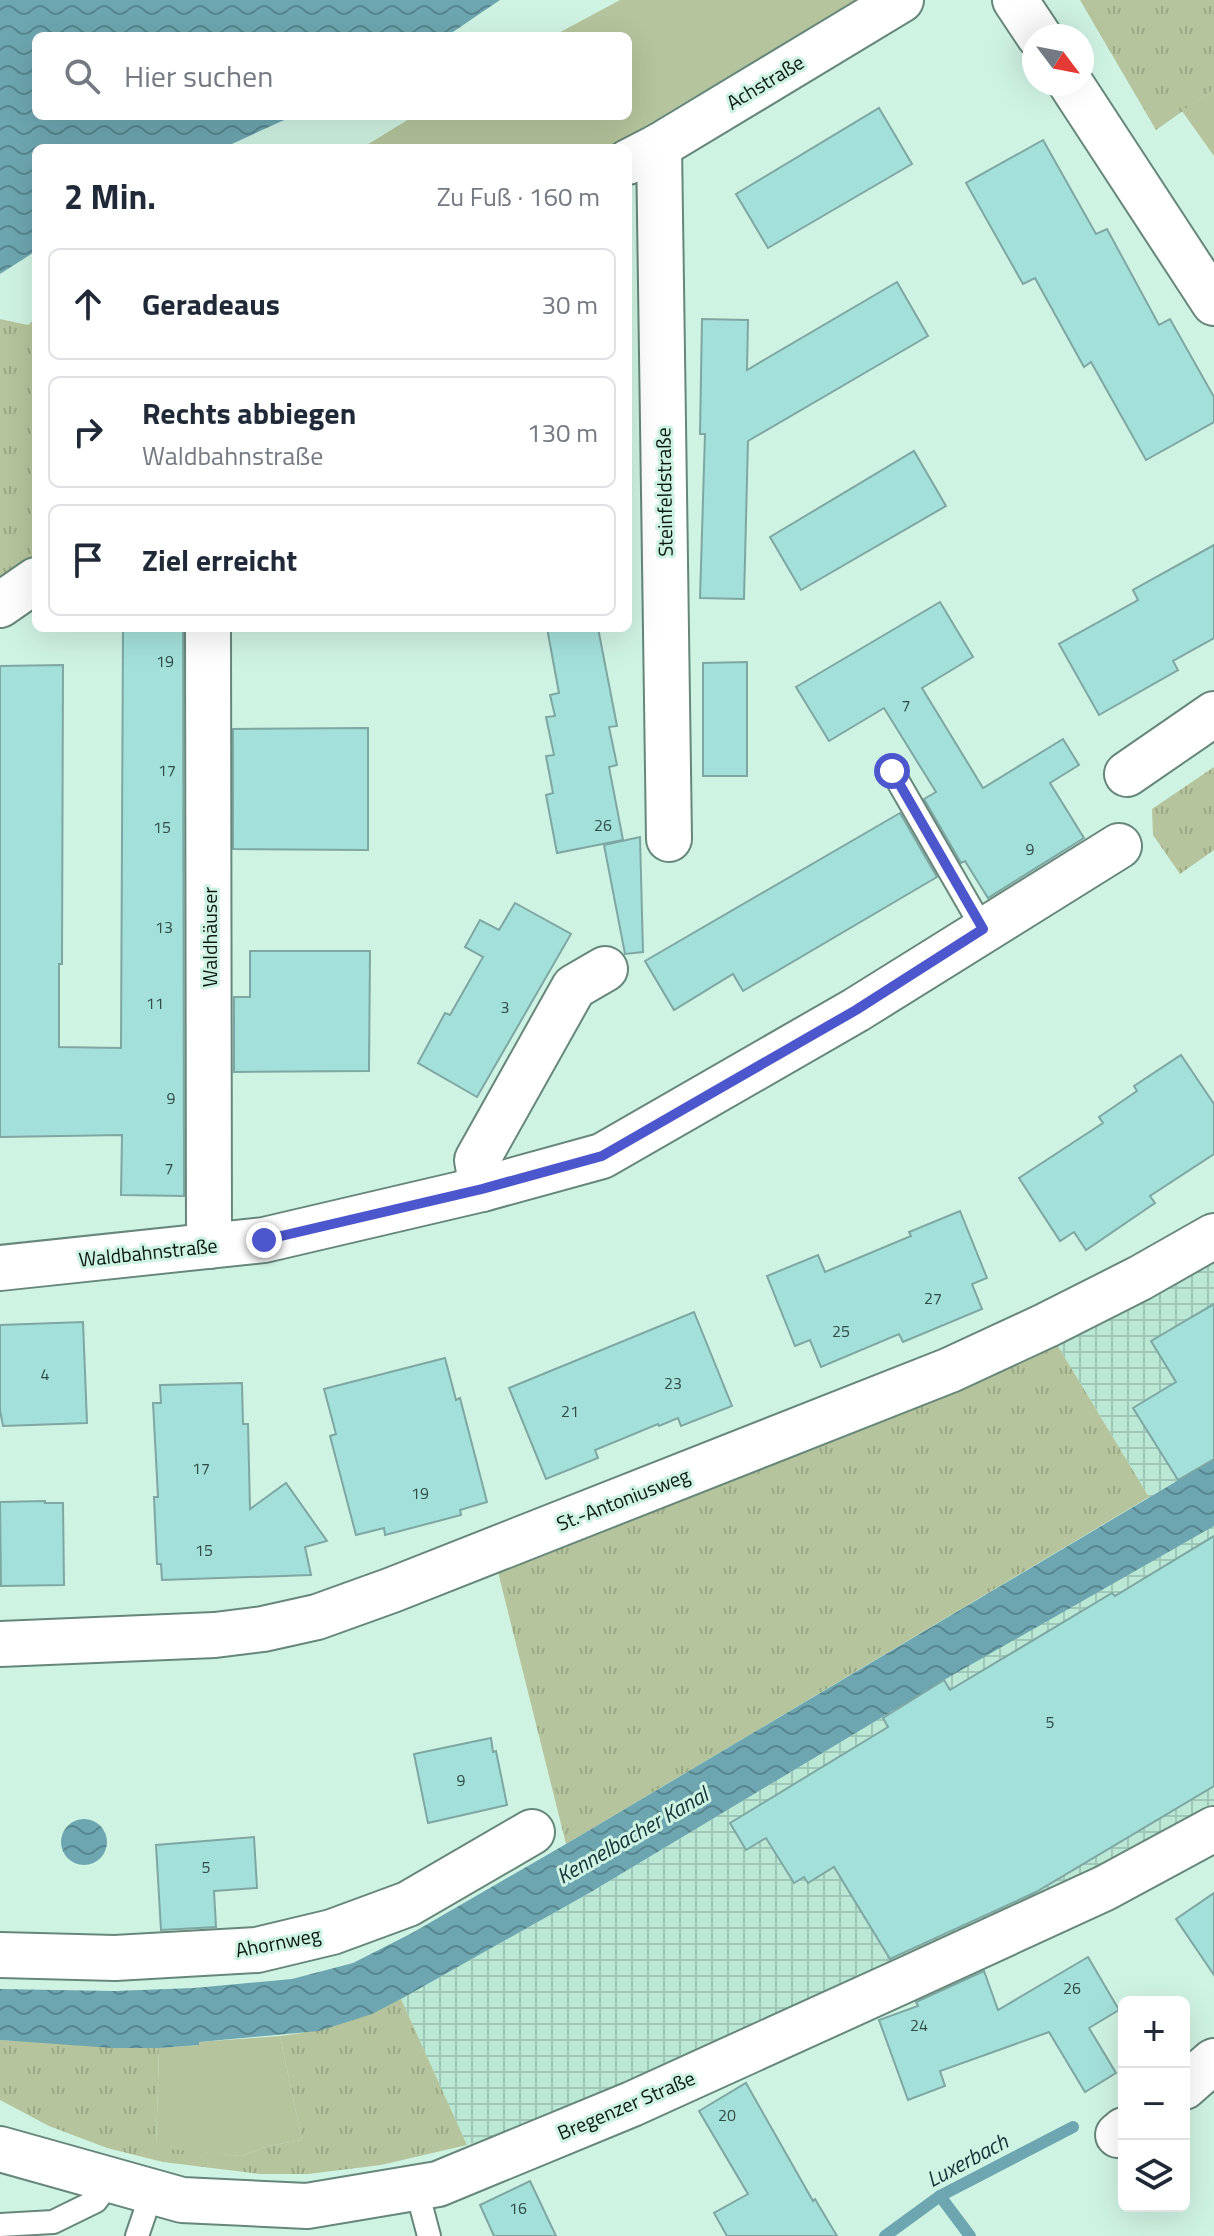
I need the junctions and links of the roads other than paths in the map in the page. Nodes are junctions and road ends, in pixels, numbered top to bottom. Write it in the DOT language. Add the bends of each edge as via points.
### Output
graph roads {
  1 [pos="901,0"];
  2 [pos="1015,0"];
  3 [pos="1031,24"];
  4 [pos="1079,96"];
  5 [pos="644,154"];
  6 [pos="1214,303"];
  7 [pos="32,583"];
  8 [pos="0,605"];
  9 [pos="208,632"];
  10 [pos="1214,714"];
  11 [pos="892,771"];
  12 [pos="1127,774"];
  13 [pos="669,839"];
  14 [pos="1119,846"];
  15 [pos="983,929"];
  16 [pos="605,969"];
  17 [pos="482,1189"];
  18 [pos="1214,1236"];
  19 [pos="209,1246"];
  20 [pos="0,1268"];
  21 [pos="0,1644"];
  22 [pos="1214,1829"];
  23 [pos="532,1832"];
  24 [pos="0,1955"];
  25 [pos="1214,2061"];
  26 [pos="1190,2082"];
  27 [pos="0,2149"];
  28 [pos="132,2186"];
  29 [pos="416,2187"];
  30 [pos="0,2225"];
  31 [pos="137,2236"];
  32 [pos="429,2236"];
  1 -- 5 [label="street, Achstraße"];
  2 -- 3 [label="street"];
  4 -- 6 [label="street"];
  5 -- 13 [label="street, Steinfeldstraße"];
  7 -- 8 [label="street"];
  9 -- 19 [label="street, Waldhäuser"];
  10 -- 12 [label="street"];
  11 -- 15 [label="lane"];
  14 -- 15 [label="street, Waldbahnstraße"];
  15 -- 17 [label="street, Waldbahnstraße" via="856,1010 602,1156"];
  16 -- 17 [label="street" via="574,987 477,1160"];
  17 -- 19 [label="street, Waldbahnstraße" via="264,1240"];
  18 -- 21 [label="street, St.-Antoniusweg" via="1060,1319 950,1370 317,1617 215,1635"];
  19 -- 20 [label="street, Waldbahnstraße"];
  22 -- 29 [label="street, Bregenzer Straße" via="1105,1888 632,2104 438,2184"];
  23 -- 24 [label="street, Ahornweg" via="408,1904 332,1932 257,1950 115,1958"];
  25 -- 26 [label="street"];
  27 -- 28 [label="street, Bregenzer Straße"];
  28 -- 29 [label="street, Bregenzer Straße" via="182,2200 307,2206"];
  28 -- 30 [label="lane" via="53,2222"];
  28 -- 31 [label="lane"];
  29 -- 32 [label="lane"];
}
